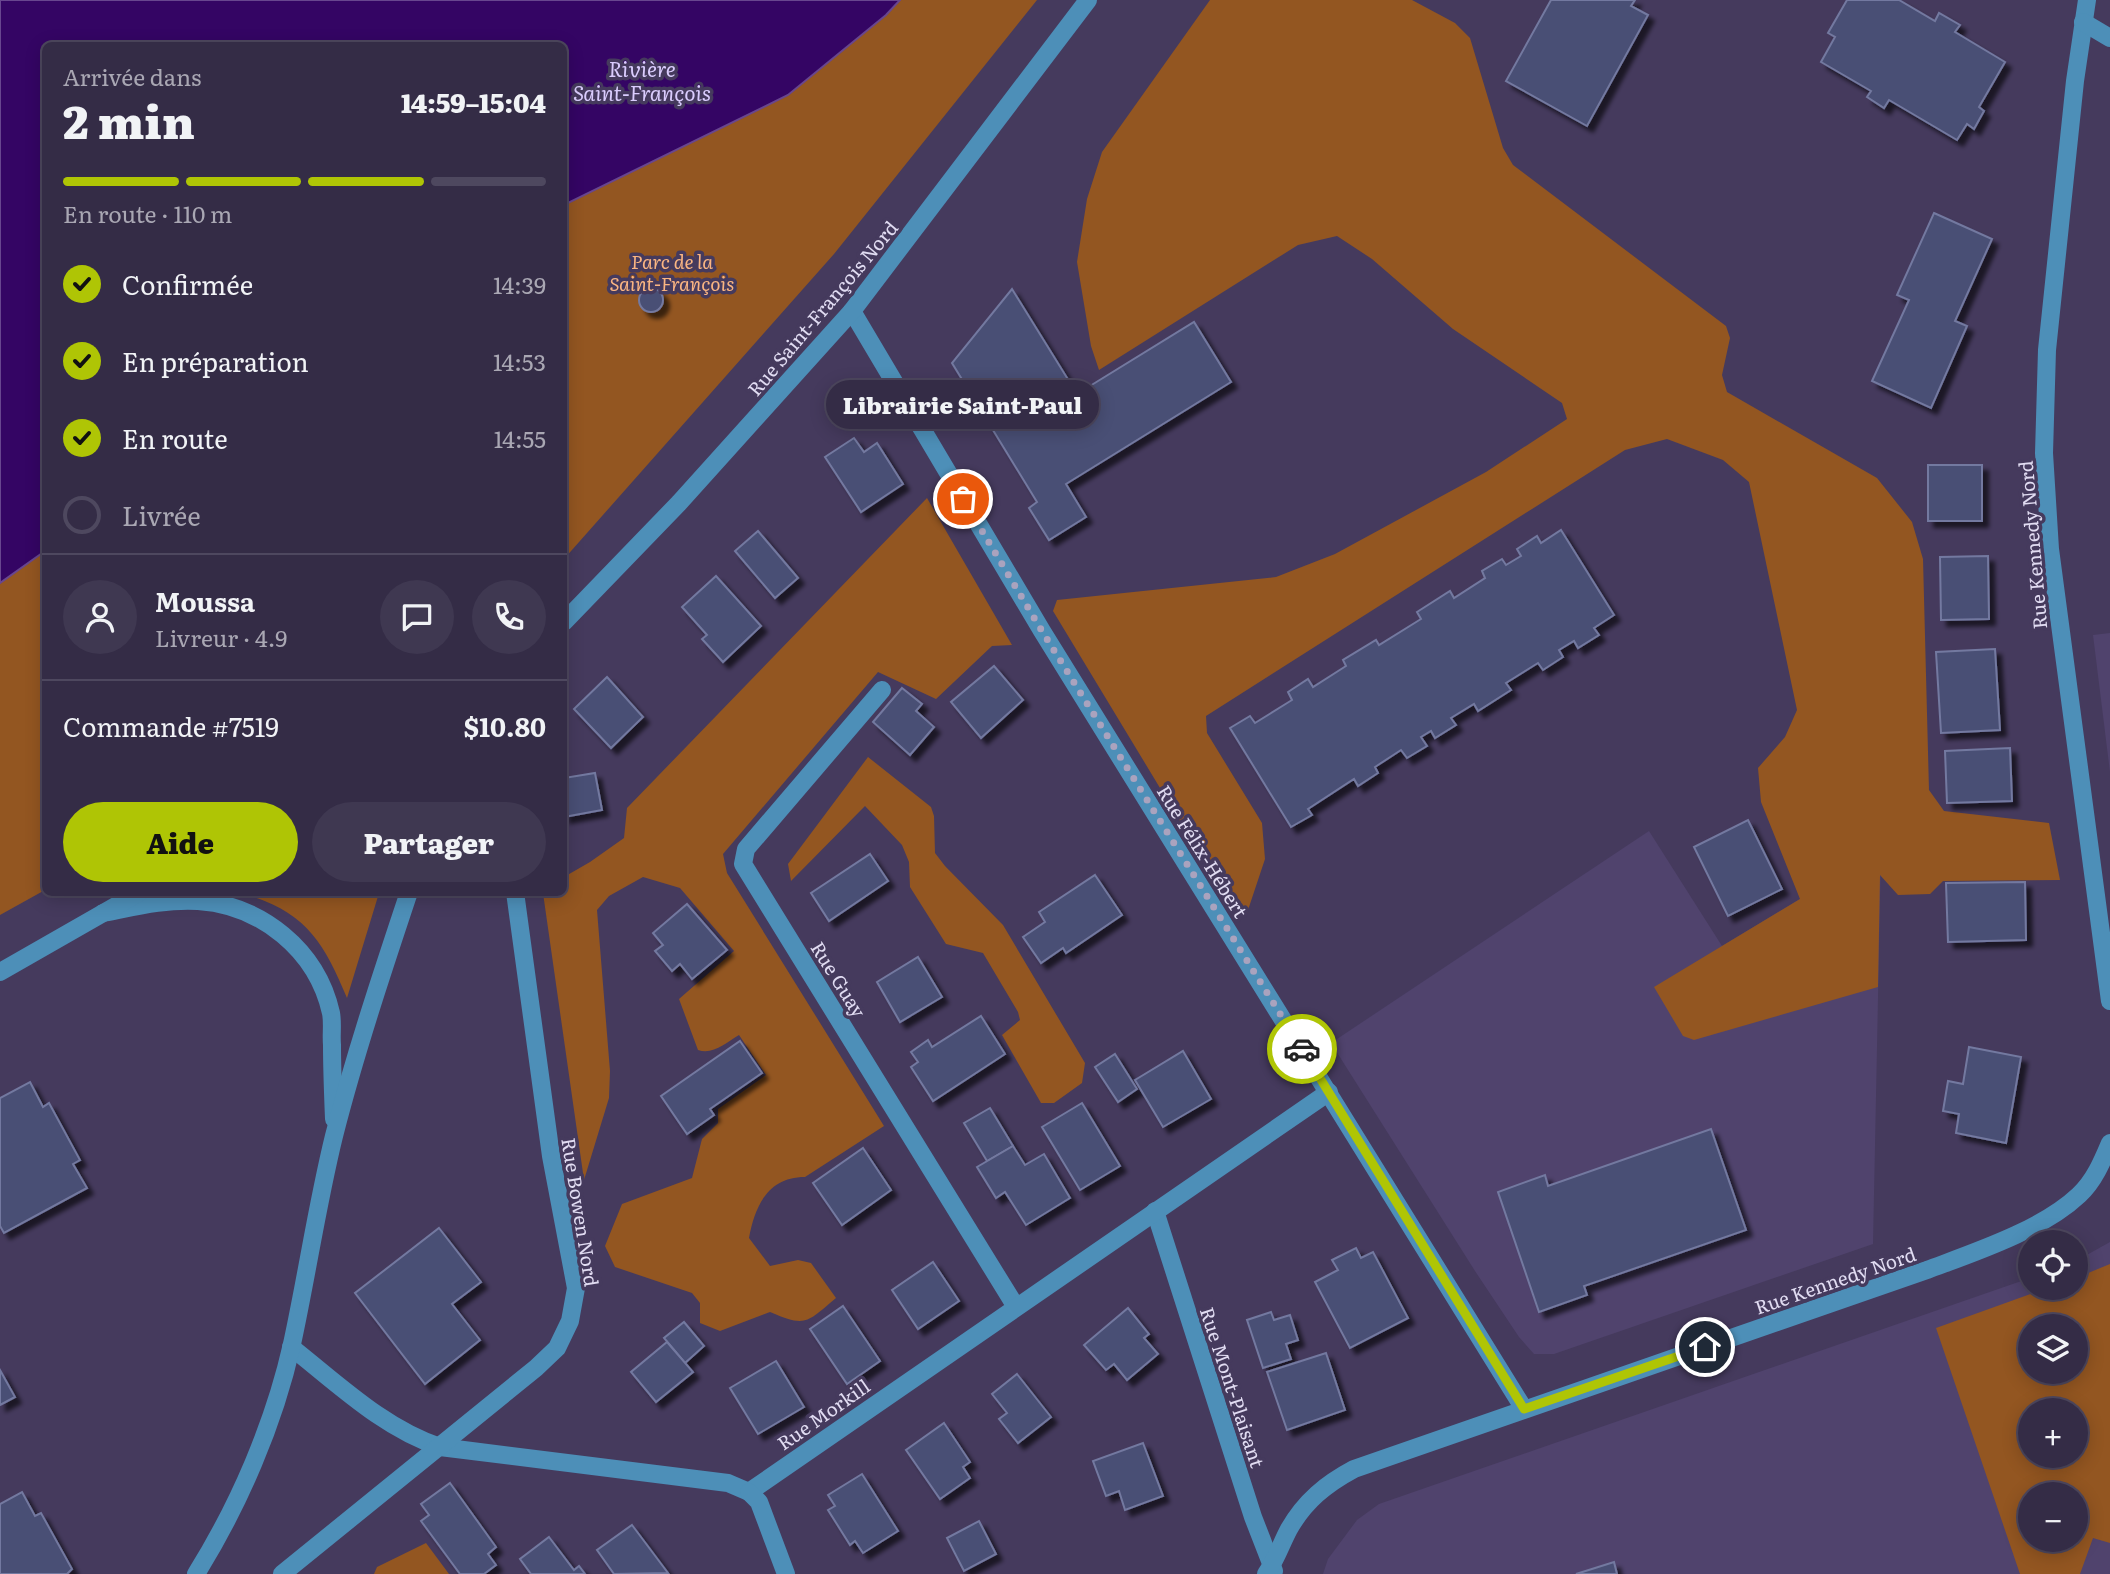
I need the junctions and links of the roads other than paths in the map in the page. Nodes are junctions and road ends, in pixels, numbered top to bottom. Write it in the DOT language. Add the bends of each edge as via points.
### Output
graph roads {
  1 [pos="1088,0"];
  2 [pos="2085,1"];
  3 [pos="2083,22"];
  4 [pos="2110,38"];
  5 [pos="852,311"];
  6 [pos="567,621"];
  7 [pos="882,690"];
  8 [pos="133,896"];
  9 [pos="408,896"];
  10 [pos="516,896"];
  11 [pos="103,913"];
  12 [pos="0,972"];
  13 [pos="2110,1001"];
  14 [pos="1329,1092"];
  15 [pos="334,1137"];
  16 [pos="2110,1143"];
  17 [pos="1155,1211"];
  18 [pos="1016,1307"];
  19 [pos="291,1347"];
  20 [pos="1524,1409"];
  21 [pos="440,1447"];
  22 [pos="749,1492"];
  23 [pos="1271,1571"];
  24 [pos="197,1574"];
  25 [pos="282,1574"];
  26 [pos="786,1574"];
  1 -- 5 [label="street, Rue Saint-François Nord"];
  2 -- 3 [label="street, Rue Kennedy Nord"];
  3 -- 4 [label="street"];
  3 -- 13 [label="street, Rue Kennedy Nord" via="2047,351 2043,453 2050,549"];
  5 -- 6 [label="street, Rue Saint-François Nord"];
  5 -- 14 [label="street, Rue Félix-Hébert" via="1042,631"];
  7 -- 18 [label="street, Rue Guay" via="746,849 743,864"];
  8 -- 11 [label="street"];
  9 -- 15 [label="street"];
  10 -- 21 [label="street, Rue Bowen Nord" via="551,1156 576,1288 570,1321 557,1348"];
  11 -- 12 [label="street"];
  11 -- 15 [label="street" via="198,901 244,912 280,931 302,953 318,979 331,1014"];
  14 -- 17 [label="street, Rue Morkill"];
  14 -- 20 [label="street, Rue Félix-Hébert"];
  15 -- 19 [label="street"];
  16 -- 20 [label="street, Rue Kennedy Nord" via="2080,1195 2020,1233 1927,1270"];
  17 -- 18 [label="street, Rue Morkill"];
  17 -- 23 [label="street, Rue Mont-Plaisant"];
  18 -- 22 [label="street, Rue Morkill"];
  19 -- 21 [label="street" via="391,1425"];
  19 -- 24 [label="street" via="253,1462"];
  20 -- 23 [label="street, Rue Kennedy Nord" via="1395,1453 1328,1483 1297,1518"];
  21 -- 22 [label="street" via="728,1483"];
  21 -- 25 [label="street, Rue Bowen Nord"];
  22 -- 26 [label="street" via="759,1502"];
}
